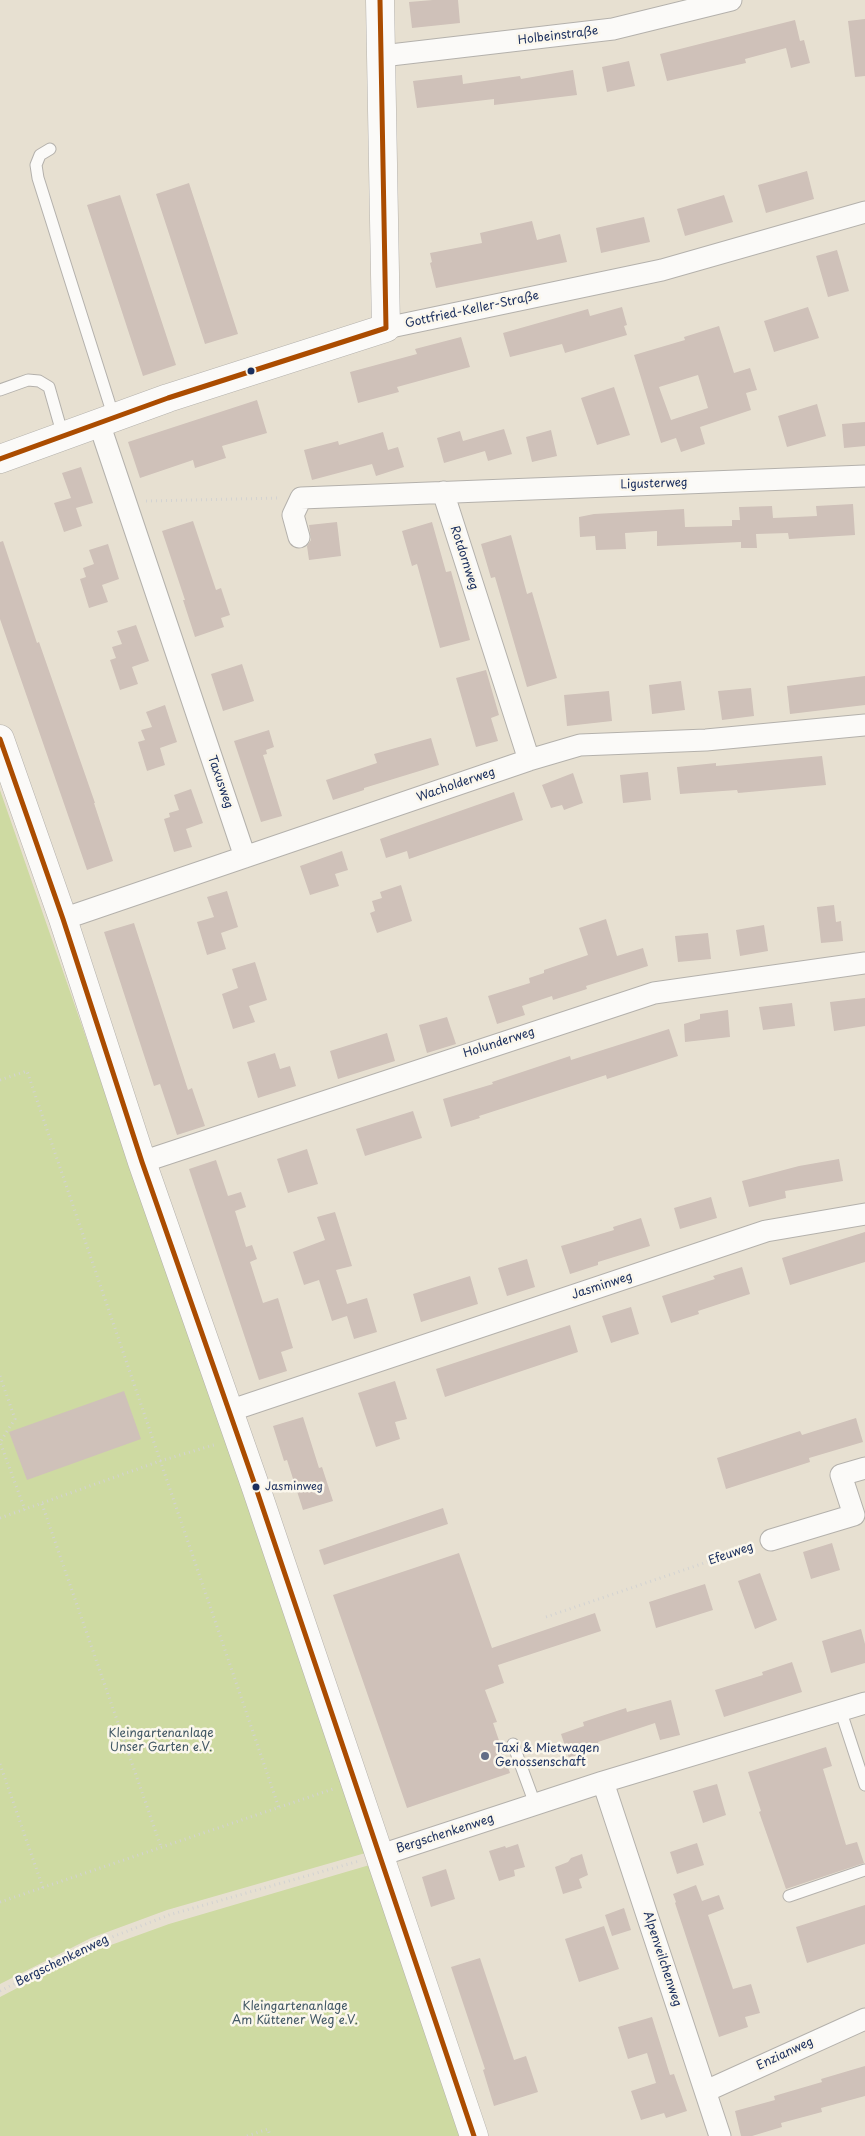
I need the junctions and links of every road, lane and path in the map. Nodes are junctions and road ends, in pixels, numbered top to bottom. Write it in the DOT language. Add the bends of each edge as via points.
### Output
graph roads {
  1 [pos="380,0"];
  2 [pos="731,0"];
  3 [pos="382,56"];
  4 [pos="50,149"];
  5 [pos="865,212"];
  6 [pos="386,328"];
  7 [pos="0,390"];
  8 [pos="106,420"];
  9 [pos="63,436"];
  10 [pos="0,458"];
  11 [pos="865,476"];
  12 [pos="442,492"];
  13 [pos="301,498"];
  14 [pos="126,501"];
  15 [pos="299,538"];
  16 [pos="865,726"];
  17 [pos="0,739"];
  18 [pos="529,760"];
  19 [pos="245,857"];
  20 [pos="63,919"];
  21 [pos="865,963"];
  22 [pos="0,1080"];
  23 [pos="142,1162"];
  24 [pos="865,1214"];
  25 [pos="0,1376"];
  26 [pos="229,1411"];
  27 [pos="238,1437"];
  28 [pos="160,1462"];
  29 [pos="865,1468"];
  30 [pos="42,1504"];
  31 [pos="25,1510"];
  32 [pos="0,1518"];
  33 [pos="771,1540"];
  34 [pos="546,1617"];
  35 [pos="865,1703"];
  36 [pos="840,1709"];
  37 [pos="513,1744"];
  38 [pos="0,1764"];
  39 [pos="356,1781"];
  40 [pos="603,1782"];
  41 [pos="865,1785"];
  42 [pos="535,1804"];
  43 [pos="279,1808"];
  44 [pos="161,1848"];
  45 [pos="381,1855"];
  46 [pos="865,1870"];
  47 [pos="43,1888"];
  48 [pos="789,1896"];
  49 [pos="0,1902"];
  50 [pos="0,1991"];
  51 [pos="865,2019"];
  52 [pos="706,2091"];
  53 [pos="247,2136"];
  54 [pos="270,2136"];
  55 [pos="474,2136"];
  56 [pos="720,2136"];
  1 -- 3 [label="street"];
  2 -- 3 [label="street, Holbeinstraße" via="614,29"];
  3 -- 6 [label="street"];
  4 -- 8 [label="lane" via="40,155 36,165 38,178"];
  5 -- 6 [label="street, Gottfried-Keller-Straße" via="662,270"];
  6 -- 8 [label="street, Gottfried-Keller-Straße" via="241,373"];
  7 -- 9 [label="lane" via="28,380 39,381 49,387"];
  8 -- 9 [label="street, Gottfried-Keller-Straße"];
  8 -- 14 [label="street, Taxusweg"];
  9 -- 10 [label="street, Gottfried-Keller-Straße"];
  11 -- 12 [label="street, Ligusterweg"];
  12 -- 13 [label="street"];
  12 -- 18 [label="street, Rotdornweg"];
  13 -- 14 [label="path"];
  13 -- 15 [label="street" via="292,515"];
  14 -- 19 [label="street, Taxusweg"];
  16 -- 18 [label="street, Wacholderweg" via="706,740 580,744"];
  17 -- 20 [label="street"];
  18 -- 19 [label="street, Wacholderweg"];
  19 -- 20 [label="street, Wacholderweg"];
  20 -- 23 [label="street"];
  21 -- 23 [label="street, Holunderweg" via="654,993"];
  22 -- 28 [label="path" via="27,1071"];
  23 -- 26 [label="street"];
  24 -- 26 [label="street, Jasminweg" via="766,1231"];
  25 -- 31 [label="path" via="15,1418 0,1442"];
  26 -- 27 [label="street"];
  27 -- 28 [label="path"];
  27 -- 39 [label="street"];
  28 -- 30 [label="path"];
  28 -- 43 [label="path"];
  29 -- 33 [label="street" via="842,1475 854,1515"];
  30 -- 31 [label="path"];
  30 -- 44 [label="path"];
  31 -- 32 [label="path"];
  33 -- 34 [label="path, Efeuweg"];
  35 -- 36 [label="street, Bergschenkenweg"];
  36 -- 40 [label="street, Bergschenkenweg"];
  36 -- 41 [label="lane"];
  37 -- 42 [label="lane"];
  38 -- 47 [label="path"];
  39 -- 43 [label="path"];
  39 -- 45 [label="street"];
  40 -- 42 [label="street, Bergschenkenweg"];
  40 -- 52 [label="street, Alpenveilchenweg"];
  42 -- 45 [label="street, Bergschenkenweg"];
  43 -- 44 [label="path"];
  44 -- 47 [label="path"];
  45 -- 50 [label="path, Bergschenkenweg" via="169,1916 94,1944"];
  45 -- 55 [label="street"];
  46 -- 48 [label="lane"];
  47 -- 49 [label="path"];
  51 -- 52 [label="street, Enzianweg"];
  52 -- 56 [label="street, Alpenveilchenweg"];
  53 -- 54 [label="path" via="268,2129"];
}
